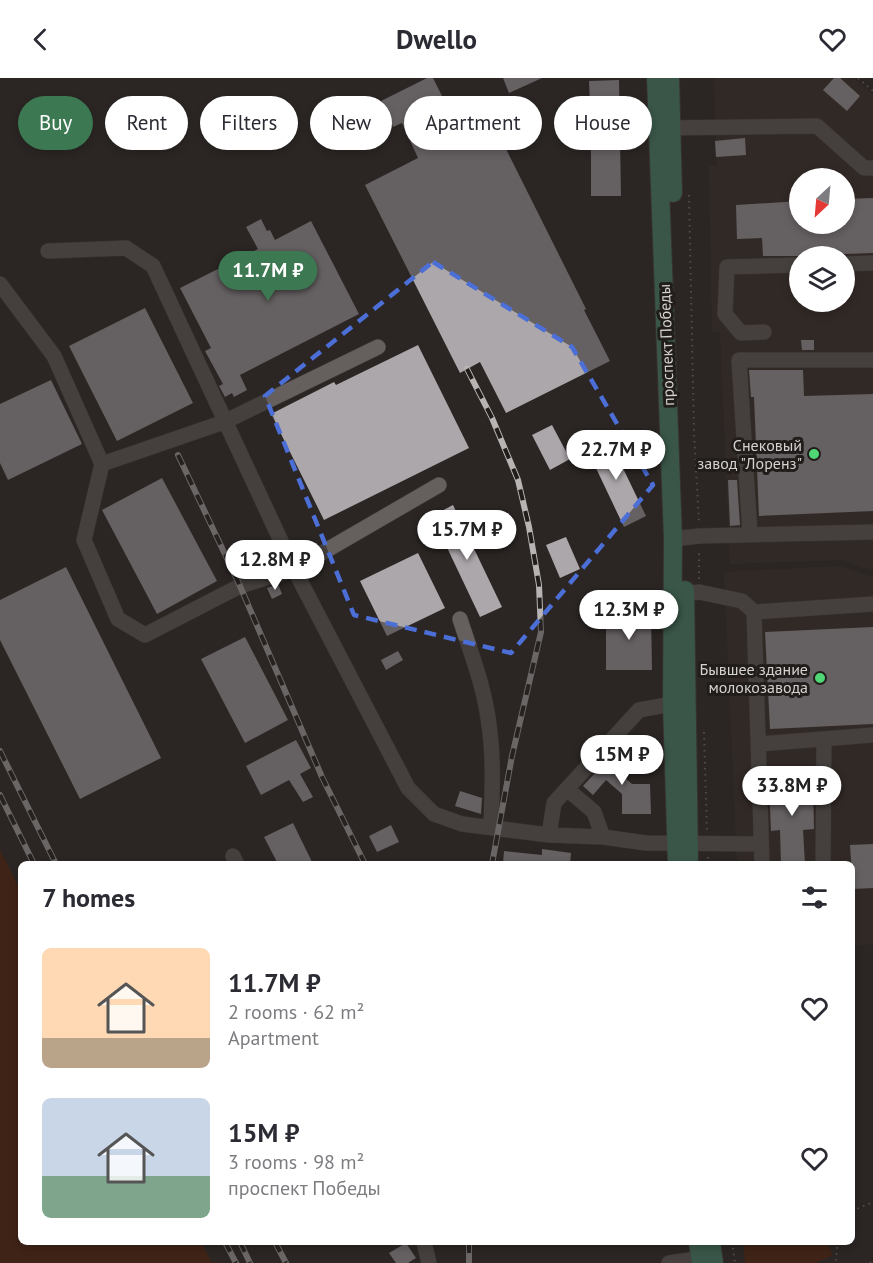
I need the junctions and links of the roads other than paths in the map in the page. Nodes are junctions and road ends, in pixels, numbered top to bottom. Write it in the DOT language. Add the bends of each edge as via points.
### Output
graph roads {
  1 [pos="656,78"];
  2 [pos="670,78"];
  3 [pos="665,128"];
  4 [pos="873,168"];
  5 [pos="48,251"];
  6 [pos="873,263"];
  7 [pos="855,264"];
  8 [pos="789,265"];
  9 [pos="0,284"];
  10 [pos="764,332"];
  11 [pos="378,347"];
  12 [pos="873,360"];
  13 [pos="224,422"];
  14 [pos="102,464"];
  15 [pos="439,485"];
  16 [pos="873,532"];
  17 [pos="750,534"];
  18 [pos="686,538"];
  19 [pos="294,569"];
  20 [pos="685,594"];
  21 [pos="873,604"];
  22 [pos="754,612"];
  23 [pos="460,619"];
  24 [pos="672,705"];
  25 [pos="873,735"];
  26 [pos="824,739"];
  27 [pos="758,744"];
  28 [pos="567,789"];
  29 [pos="490,827"];
  30 [pos="549,835"];
  31 [pos="603,837"];
  32 [pos="682,844"];
  33 [pos="761,844"];
  34 [pos="678,861"];
  35 [pos="688,861"];
  36 [pos="762,861"];
  37 [pos="823,861"];
  38 [pos="425,1245"];
  39 [pos="706,1254"];
  40 [pos="429,1263"];
  41 [pos="669,1263"];
  1 -- 3 [label="main road, проспект Победы"];
  2 -- 3 [label="main road, проспект Победы"];
  3 -- 4 [label="lane" via="817,126 864,168"];
  3 -- 18 [label="main road, проспект Победы"];
  5 -- 13 [label="lane" via="126,248 153,266"];
  6 -- 7 [label="lane"];
  8 -- 10 [label="lane" via="727,267 725,314 741,333"];
  9 -- 14 [label="lane" via="54,356"];
  11 -- 13 [label="lane"];
  12 -- 17 [label="lane" via="739,360"];
  13 -- 14 [label="lane"];
  13 -- 19 [label="lane"];
  14 -- 19 [label="lane" via="84,540 118,620 144,635 240,586"];
  15 -- 19 [label="lane"];
  16 -- 17 [label="lane"];
  17 -- 18 [label="lane"];
  18 -- 20 [label="main road, проспект Победы"];
  19 -- 29 [label="lane" via="408,788 434,814 462,824"];
  20 -- 22 [label="lane" via="741,601"];
  20 -- 24 [label="main road, проспект Победы"];
  20 -- 32 [label="main road, проспект Победы"];
  21 -- 22 [label="lane"];
  22 -- 27 [label="lane"];
  23 -- 29 [label="lane" via="489,723 493,760"];
  24 -- 28 [label="lane" via="639,710"];
  24 -- 32 [label="main road, проспект Победы"];
  25 -- 26 [label="lane"];
  26 -- 27 [label="lane"];
  26 -- 37 [label="lane"];
  27 -- 33 [label="lane"];
  28 -- 30 [label="lane" via="554,803"];
  28 -- 31 [label="lane" via="594,812"];
  29 -- 30 [label="lane"];
  30 -- 31 [label="lane"];
  31 -- 32 [label="lane"];
  32 -- 33 [label="lane"];
  32 -- 34 [label="main road, проспект Победы"];
  32 -- 35 [label="main road, проспект Победы"];
  33 -- 36 [label="lane"];
  38 -- 40 [label="lane"];
  39 -- 41 [label="lane"];
}
